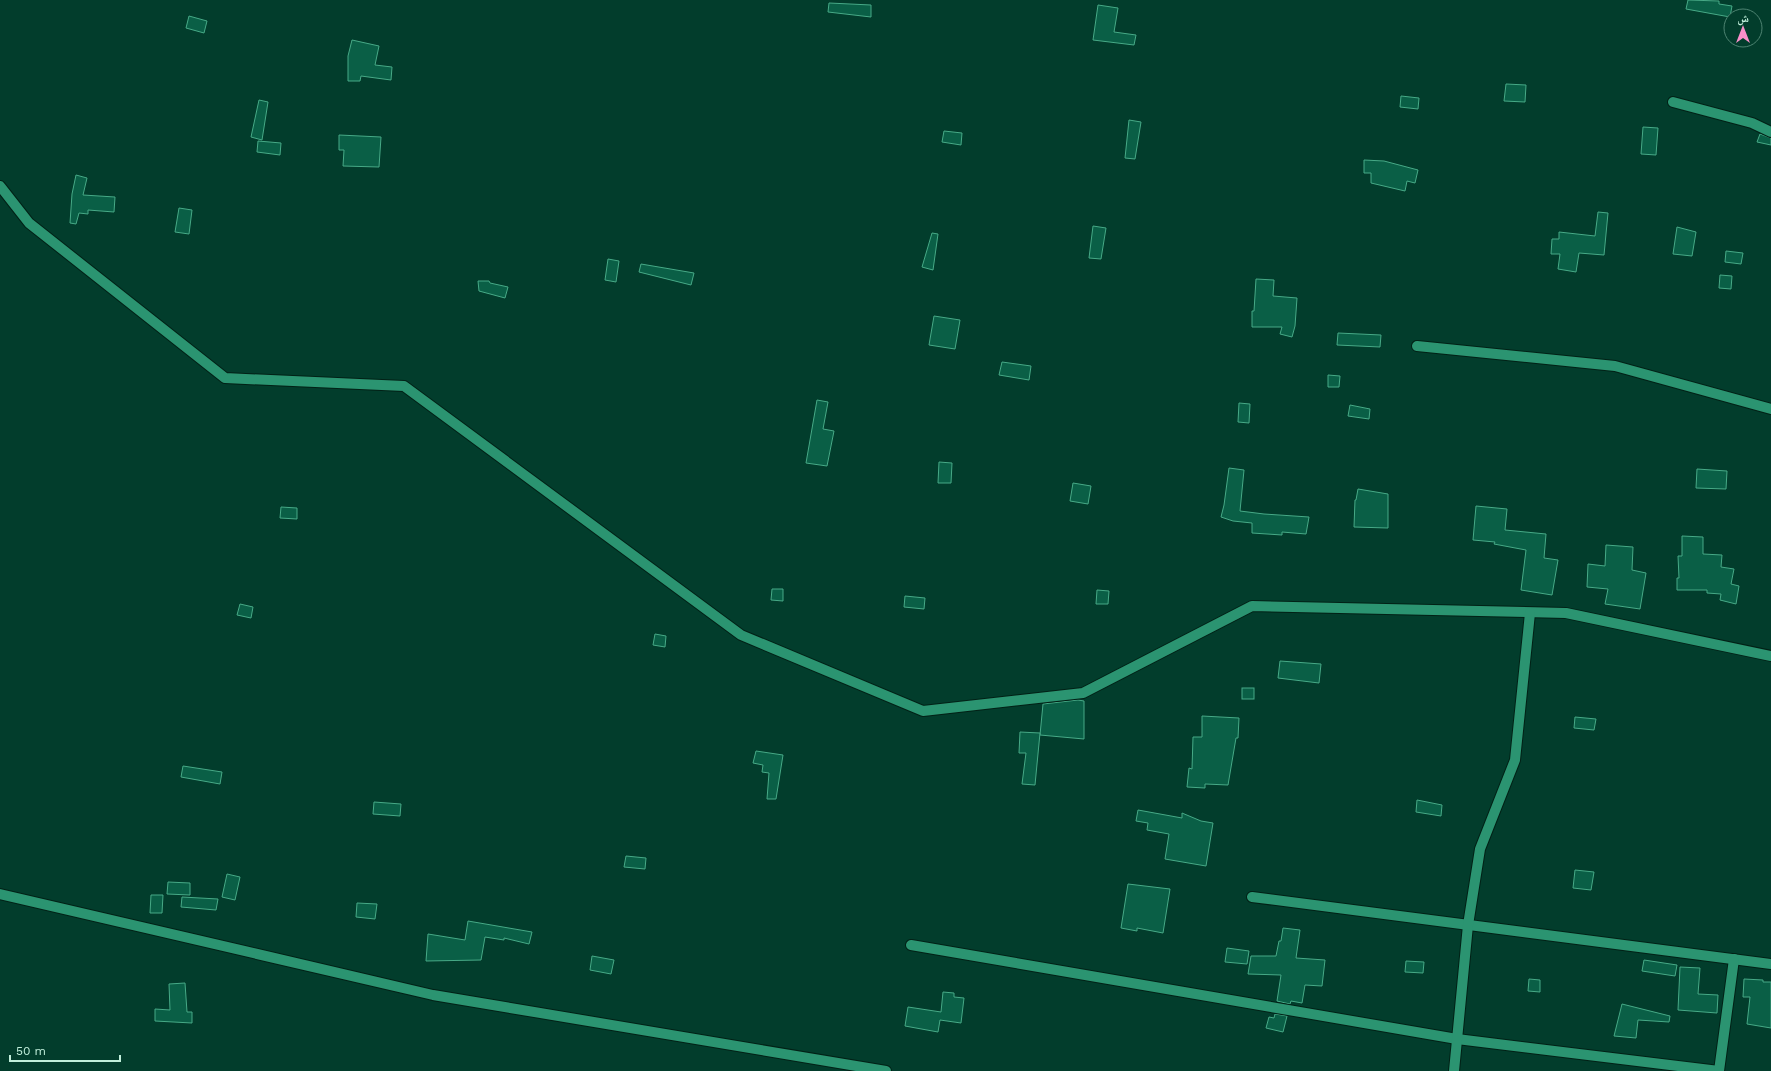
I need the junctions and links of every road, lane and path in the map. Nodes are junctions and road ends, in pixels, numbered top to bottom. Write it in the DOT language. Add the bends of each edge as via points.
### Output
graph roads {
  1 [pos="1673,102"];
  2 [pos="1771,132"];
  3 [pos="0,186"];
  4 [pos="1417,346"];
  5 [pos="1771,409"];
  6 [pos="1530,612"];
  7 [pos="1771,656"];
  8 [pos="0,894"];
  9 [pos="1252,897"];
  10 [pos="1468,925"];
  11 [pos="911,945"];
  12 [pos="1734,959"];
  13 [pos="1771,964"];
  14 [pos="1458,1039"];
  15 [pos="886,1071"];
  16 [pos="1454,1071"];
  17 [pos="1719,1071"];
  1 -- 2 [label="street" via="1752,123"];
  3 -- 6 [label="street" via="29,223 225,378 404,386 742,635 923,711 1082,693 1252,606"];
  4 -- 5 [label="street" via="1615,366"];
  6 -- 7 [label="street" via="1566,614"];
  6 -- 10 [label="street" via="1515,760 1480,849"];
  8 -- 15 [label="street" via="433,995"];
  9 -- 10 [label="street"];
  10 -- 12 [label="street"];
  10 -- 14 [label="street"];
  11 -- 14 [label="street"];
  12 -- 13 [label="street"];
  12 -- 17 [label="street"];
  14 -- 16 [label="street"];
  14 -- 17 [label="street"];
}
